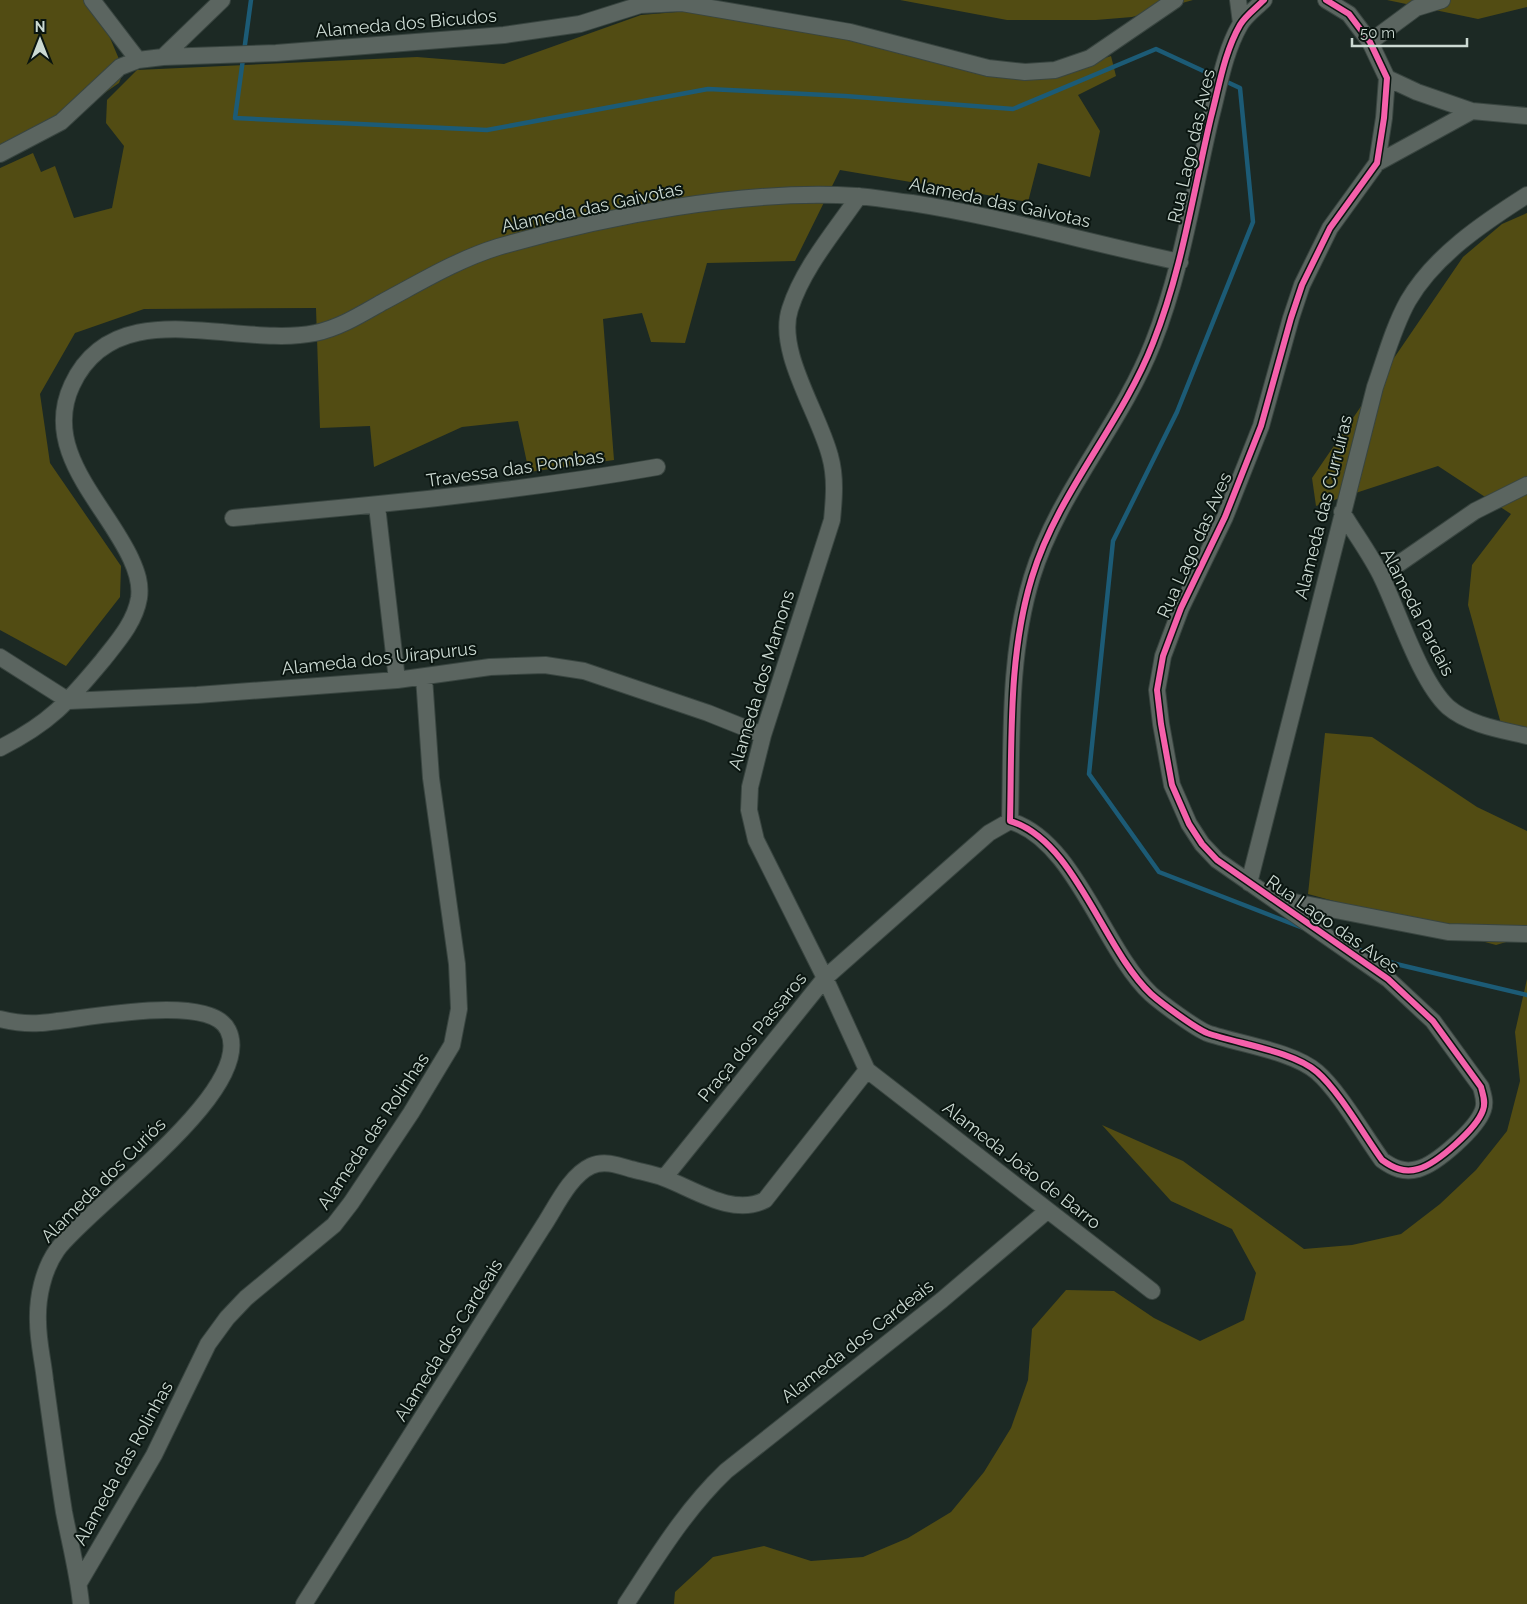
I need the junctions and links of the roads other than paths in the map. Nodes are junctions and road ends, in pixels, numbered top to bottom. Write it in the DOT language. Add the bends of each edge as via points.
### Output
graph roads {
  1 [pos="92,0"];
  2 [pos="222,0"];
  3 [pos="1175,0"];
  4 [pos="1238,0"];
  5 [pos="1264,0"];
  6 [pos="1326,0"];
  7 [pos="1442,0"];
  8 [pos="639,2"];
  9 [pos="1241,23"];
  10 [pos="1370,42"];
  11 [pos="163,57"];
  12 [pos="138,60"];
  13 [pos="1387,78"];
  14 [pos="1472,111"];
  15 [pos="1527,116"];
  16 [pos="0,154"];
  17 [pos="1376,163"];
  18 [pos="1527,195"];
  19 [pos="859,196"];
  20 [pos="1180,262"];
  21 [pos="657,467"];
  22 [pos="1527,485"];
  23 [pos="377,506"];
  24 [pos="1342,512"];
  25 [pos="233,518"];
  26 [pos="1381,576"];
  27 [pos="0,657"];
  28 [pos="424,677"];
  29 [pos="397,680"];
  30 [pos="69,702"];
  31 [pos="763,735"];
  32 [pos="1527,736"];
  33 [pos="0,748"];
  34 [pos="1010,821"];
  35 [pos="1249,883"];
  36 [pos="1272,897"];
  37 [pos="1527,934"];
  38 [pos="825,978"];
  39 [pos="0,1019"];
  40 [pos="867,1070"];
  41 [pos="664,1178"];
  42 [pos="1048,1211"];
  43 [pos="1152,1291"];
  44 [pos="79,1584"];
  45 [pos="81,1604"];
  46 [pos="304,1604"];
  47 [pos="626,1604"];
  1 -- 12 [label="street"];
  2 -- 11 [label="street"];
  3 -- 8 [label="street, Alameda dos Bicudos" via="1090,58 1055,70 1025,72 988,68 850,32 682,3"];
  4 -- 9 [label="street"];
  5 -- 9 [label="street, Rua Lago das Aves"];
  6 -- 10 [label="street, Rua Lago das Aves" via="1349,14"];
  7 -- 10 [label="street" via="1416,8"];
  8 -- 11 [label="street, Alameda dos Bicudos" via="580,24 504,35 276,53"];
  9 -- 20 [label="street, Rua Lago das Aves" via="1220,80"];
  10 -- 13 [label="street, Rua Lago das Aves"];
  11 -- 12 [label="street, Alameda dos Bicudos"];
  12 -- 16 [label="street, Alameda dos Bicudos" via="120,67 61,122"];
  13 -- 14 [label="street"];
  13 -- 17 [label="street, Rua Lago das Aves"];
  14 -- 15 [label="street"];
  14 -- 17 [label="street, Rua Lago das Aves"];
  17 -- 35 [label="street, Rua Lago das Aves" via="1330,228 1302,285 1261,426 1225,517 1180,608 1160,673 1160,724 1172,785 1189,824 1202,844 1217,860"];
  18 -- 24 [label="street, Alameda das Curruíras" via="1458,245 1422,279 1407,303 1375,388"];
  19 -- 20 [label="street, Alameda das Gaivotas" via="942,208 1030,226"];
  19 -- 30 [label="street, Alameda das Gaivotas" via="802,195 721,202 556,231 492,249 437,272 340,325 318,332 275,337 170,328 138,332 112,341 88,358 71,386 64,410 64,434 75,470 123,542 138,573 140,593 136,611 124,634"];
  19 -- 31 [label="street, Alameda dos Mamons" via="808,271 790,309 785,332 830,457 834,492 832,520"];
  20 -- 34 [label="street, Rua Lago das Aves" via="1153,343 1126,400 1052,525 1032,576 1015,664"];
  21 -- 23 [label="street, Travessa das Pombas" via="563,484"];
  22 -- 26 [label="street" via="1475,511"];
  23 -- 25 [label="street, Travessa das Pombas"];
  23 -- 29 [label="street"];
  24 -- 26 [label="street, Alameda Pardais"];
  24 -- 35 [label="street, Alameda das Curruíras"];
  26 -- 32 [label="street, Alameda Pardais" via="1410,643 1433,687 1448,707 1492,728"];
  27 -- 30 [label="street"];
  28 -- 29 [label="street, Alameda dos Uírapurus"];
  28 -- 31 [label="street, Alameda dos Uírapurus" via="490,667 546,665 584,672"];
  28 -- 44 [label="street, Alameda das Rolinhas" via="430,778 457,964 459,1009 452,1045 412,1113 334,1225 246,1298 208,1344 154,1455"];
  29 -- 30 [label="street, Alameda dos Uírapurus"];
  30 -- 33 [label="street, Alameda das Gaivotas" via="33,732"];
  31 -- 38 [label="street, Alameda dos Mamons" via="750,787 748,810 756,840"];
  34 -- 36 [label="street, Rua Lago das Aves" via="1039,837 1062,860 1125,963 1151,994 1205,1032 1299,1060 1317,1071 1382,1160 1394,1169 1418,1169 1438,1158 1463,1137 1481,1115 1484,1098 1481,1087 1433,1021 1388,979"];
  34 -- 38 [label="street" via="989,833"];
  35 -- 36 [label="street, Rua Lago das Aves"];
  36 -- 37 [label="street" via="1448,932"];
  38 -- 40 [label="street, Praça dos Passaros"];
  38 -- 41 [label="street, Praça dos Passaros"];
  39 -- 44 [label="street, Alameda dos Curiós" via="38,1023 182,1009 208,1014 221,1021 228,1030 232,1046 231,1058 222,1077 193,1118 57,1251 41,1285 38,1322 42,1359 64,1514"];
  40 -- 41 [label="street" via="765,1200 757,1204 736,1205"];
  40 -- 42 [label="street, Alameda João de Barro"];
  41 -- 46 [label="street, Alameda dos Cardeais" via="609,1162 592,1165 570,1186"];
  42 -- 43 [label="street, Alameda João de Barro"];
  42 -- 47 [label="street, Alameda dos Cardeais" via="942,1300 726,1471 670,1536"];
  44 -- 45 [label="street, Alameda dos Curiós"];
}
